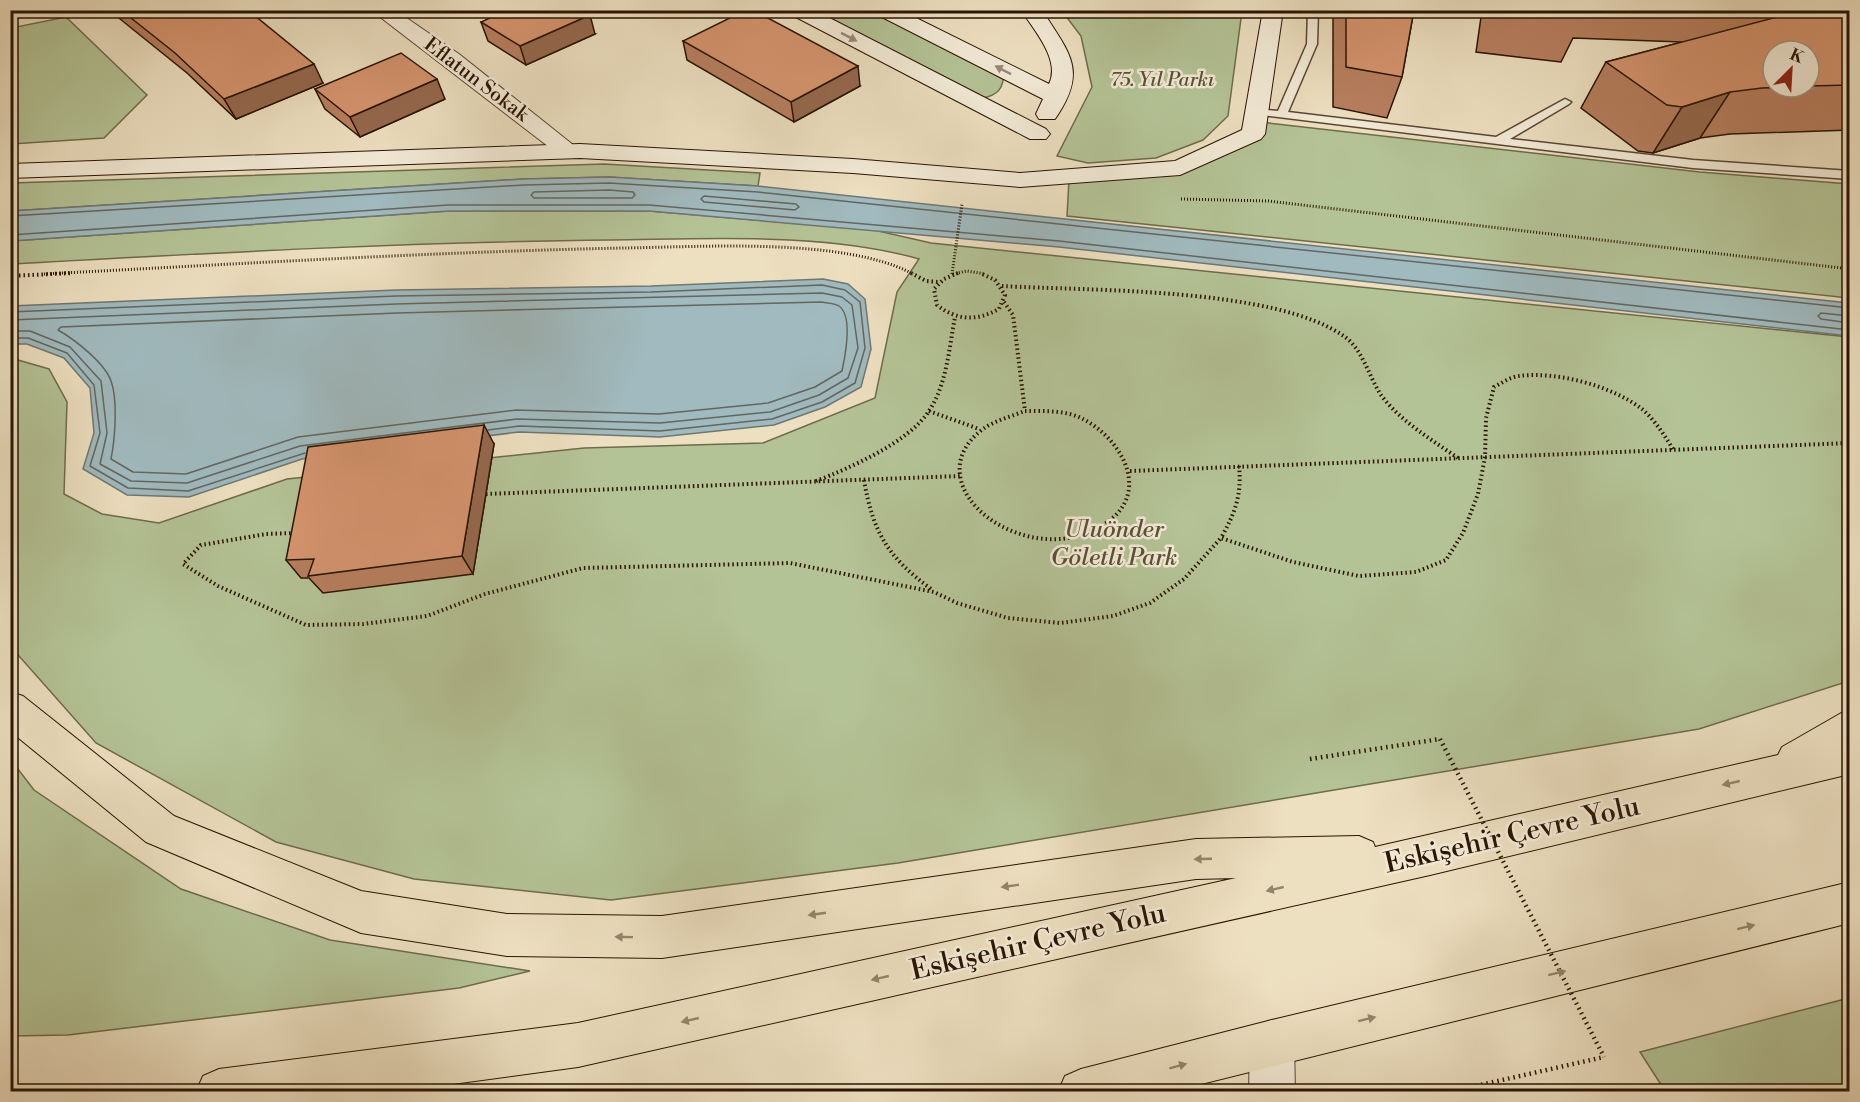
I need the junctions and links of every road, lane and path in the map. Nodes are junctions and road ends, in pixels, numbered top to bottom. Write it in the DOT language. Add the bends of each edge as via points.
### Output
graph roads {
  1 [pos="381,10"];
  2 [pos="797,10"];
  3 [pos="883,10"];
  4 [pos="1031,10"];
  5 [pos="1273,10"];
  6 [pos="1313,10"];
  7 [pos="1055,96"];
  8 [pos="1565,102"];
  9 [pos="1257,112"];
  10 [pos="1282,114"];
  11 [pos="1498,140"];
  12 [pos="570,152"];
  13 [pos="1029,157"];
  14 [pos="10,171"];
  15 [pos="1850,175"];
  16 [pos="1175,199"];
  17 [pos="962,202"];
  18 [pos="1850,268"];
  19 [pos="952,274"];
  20 [pos="10,276"];
  21 [pos="939,282"];
  22 [pos="1002,286"];
  23 [pos="1004,302"];
  24 [pos="955,317"];
  25 [pos="929,411"];
  26 [pos="1024,411"];
  27 [pos="979,429"];
  28 [pos="1850,443"];
  29 [pos="1674,450"];
  30 [pos="1485,457"];
  31 [pos="1458,458"];
  32 [pos="1239,466"];
  33 [pos="1130,471"];
  34 [pos="960,476"];
  35 [pos="864,480"];
  36 [pos="808,483"];
  37 [pos="486,494"];
  38 [pos="298,533"];
  39 [pos="1221,538"];
  40 [pos="934,592"];
  41 [pos="10,708"];
  42 [pos="1850,725"];
  43 [pos="1850,756"];
  44 [pos="1310,759"];
  45 [pos="1768,775"];
  46 [pos="1430,855"];
  47 [pos="1850,902"];
  48 [pos="1272,1042"];
  49 [pos="219,1092"];
  50 [pos="1081,1092"];
  51 [pos="1272,1092"];
  52 [pos="1449,1092"];
  1 -- 12 [label="street, Eflatun Sokak"];
  2 -- 13 [label="street, one-way"];
  7 -- 3 [label="street, one-way"];
  4 -- 7 [label="street" via="1061,57 1063,79"];
  5 -- 9 [label="street"];
  6 -- 10 [label="lane" via="1312,44"];
  7 -- 13 [label="street"];
  8 -- 11 [label="lane"];
  9 -- 10 [label="lane"];
  9 -- 13 [label="street" via="1253,134 1180,168"];
  10 -- 11 [label="lane"];
  11 -- 15 [label="lane" via="1693,164"];
  12 -- 13 [label="street" via="853,166"];
  12 -- 14 [label="street"];
  16 -- 18 [label="path" via="1268,201"];
  17 -- 19 [label="path"];
  19 -- 21 [label="path"];
  19 -- 22 [label="path" via="978,272"];
  20 -- 21 [label="path" via="489,251 694,247 830,250 900,267 926,281"];
  21 -- 24 [label="path" via="934,297 945,312"];
  22 -- 23 [label="path"];
  22 -- 31 [label="path" via="1230,303 1296,314 1323,323 1347,338 1386,401"];
  23 -- 24 [label="path" via="990,315"];
  23 -- 26 [label="path" via="1013,315"];
  24 -- 25 [label="path" via="943,379"];
  25 -- 27 [label="path"];
  25 -- 36 [label="path" via="910,430 859,464"];
  26 -- 27 [label="path" via="1000,417"];
  26 -- 33 [label="path" via="1053,411 1080,418 1104,431 1121,449"];
  27 -- 34 [label="path" via="965,446"];
  28 -- 29 [label="path"];
  29 -- 30 [label="path"];
  29 -- 30 [label="path" via="1657,423 1638,407 1604,390 1557,378 1518,376 1494,387 1486,418"];
  30 -- 31 [label="path"];
  30 -- 39 [label="path" via="1478,494 1464,533 1446,560 1416,572 1359,576 1293,562"];
  31 -- 32 [label="path"];
  32 -- 33 [label="path"];
  32 -- 39 [label="path" via="1243,491"];
  33 -- 34 [label="path" via="1128,492 1118,512 1100,528 1075,538 1046,540 1018,536 992,524 973,507 961,487"];
  34 -- 35 [label="path"];
  35 -- 36 [label="path"];
  35 -- 40 [label="path" via="868,509 879,538 899,566"];
  36 -- 37 [label="path"];
  38 -- 40 [label="path" via="201,545 183,564 218,586 306,625 363,624 427,615 485,594 583,568 790,563"];
  39 -- 40 [label="path" via="1203,562 1138,608 1088,620 1001,619"];
  46 -- 41 [label="highway, one-way" via="1196,859 662,937 507,935 361,912 160,830"];
  42 -- 45 [label="highway"];
  43 -- 45 [label="highway, Eskişehir Çevre Yolu"];
  44 -- 52 [label="path, bridge" via="1440,739 1604,1057"];
  45 -- 46 [label="highway, Eskişehir Çevre Yolu, one-way"];
  46 -- 49 [label="highway, Eskişehir Çevre Yolu, one-way" via="578,1045"];
  48 -- 47 [label="highway, one-way"];
  50 -- 48 [label="highway, one-way"];
  48 -- 51 [label="street"];
}
